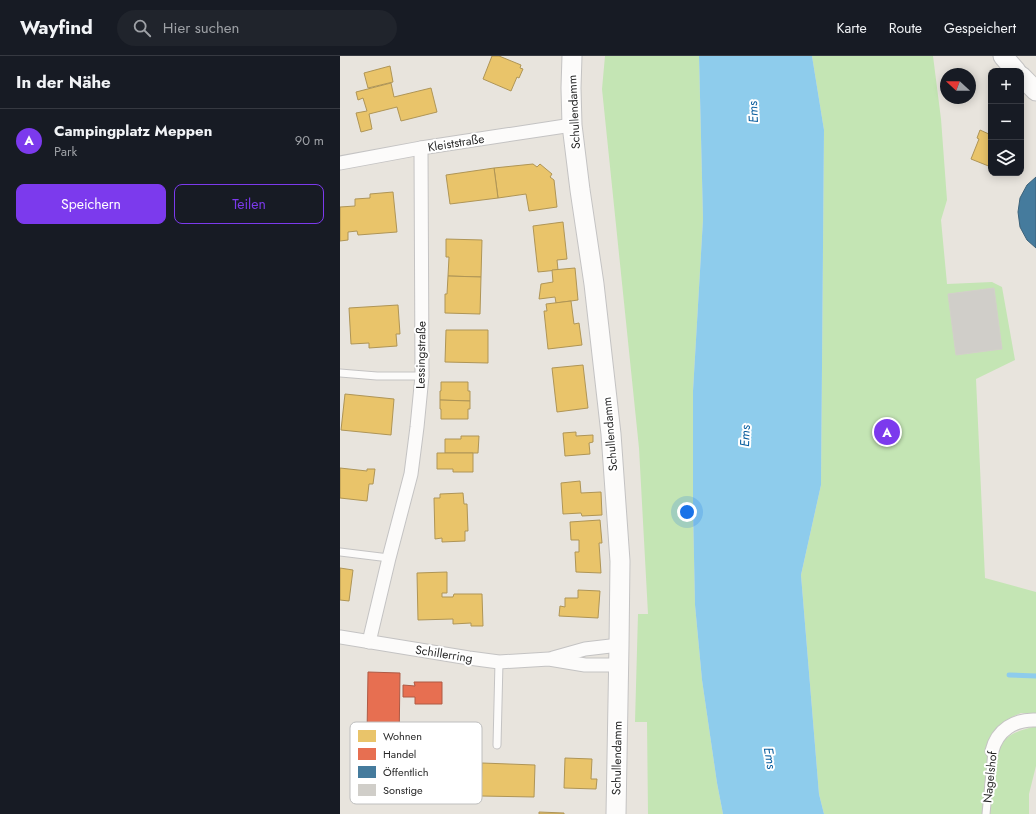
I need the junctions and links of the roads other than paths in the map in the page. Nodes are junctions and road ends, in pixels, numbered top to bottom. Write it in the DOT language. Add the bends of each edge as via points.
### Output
graph roads {
  1 [pos="572,56"];
  2 [pos="1003,56"];
  3 [pos="1013,68"];
  4 [pos="1024,79"];
  5 [pos="1036,91"];
  6 [pos="572,125"];
  7 [pos="421,148"];
  8 [pos="340,163"];
  9 [pos="340,373"];
  10 [pos="422,376"];
  11 [pos="340,552"];
  12 [pos="389,558"];
  13 [pos="340,637"];
  14 [pos="370,642"];
  15 [pos="619,646"];
  16 [pos="549,659"];
  17 [pos="499,662"];
  18 [pos="619,665"];
  19 [pos="1036,720"];
  20 [pos="497,745"];
  21 [pos="992,751"];
  22 [pos="616,814"];
  23 [pos="986,814"];
  1 -- 6 [label="street, Schullendamm"];
  2 -- 3 [label="street"];
  4 -- 5 [label="street"];
  6 -- 7 [label="street, Kleiststraße"];
  6 -- 15 [label="street, Schullendamm" via="611,434 620,561"];
  7 -- 8 [label="street, Kleiststraße"];
  7 -- 10 [label="street, Lessingstraße"];
  9 -- 10 [label="lane"];
  10 -- 12 [label="street, Lessingstraße" via="411,474"];
  11 -- 12 [label="lane"];
  12 -- 14 [label="street, Lessingstraße"];
  13 -- 14 [label="street, Schillerring"];
  14 -- 17 [label="street, Schillerring"];
  15 -- 16 [label="street, Schillerring" via="585,649"];
  15 -- 18 [label="street, Schullendamm"];
  16 -- 17 [label="street, Schillerring"];
  16 -- 18 [label="street, Schillerring" via="585,665"];
  17 -- 20 [label="lane"];
  18 -- 22 [label="street, Schullendamm"];
  19 -- 21 [label="street, Nagelshof" via="1028,719 1014,724 1000,733"];
  21 -- 23 [label="lane, Nagelshof"];
}
